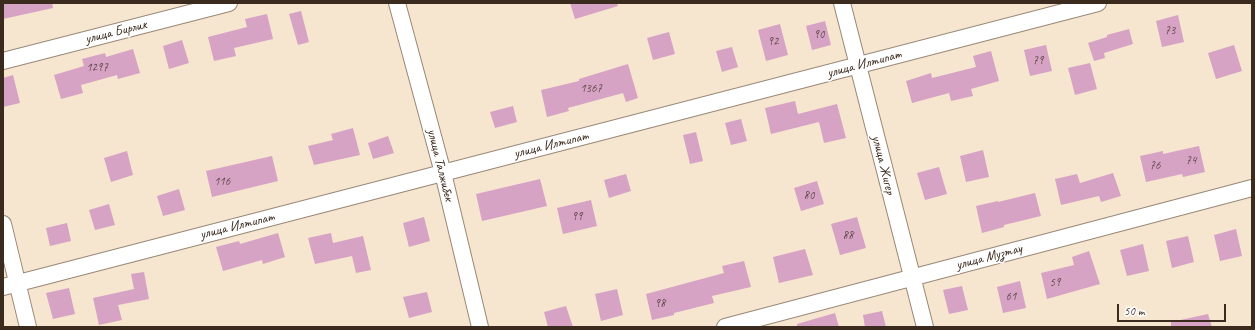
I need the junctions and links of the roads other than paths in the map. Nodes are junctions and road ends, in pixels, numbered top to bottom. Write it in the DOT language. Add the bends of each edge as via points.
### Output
graph roads {
  1 [pos="229,3"];
  2 [pos="397,3"];
  3 [pos="842,3"];
  4 [pos="1098,3"];
  5 [pos="3,61"];
  6 [pos="858,66"];
  7 [pos="443,173"];
  8 [pos="1252,188"];
  9 [pos="3,224"];
  10 [pos="912,278"];
  11 [pos="10,285"];
  12 [pos="28,327"];
  13 [pos="480,327"];
  14 [pos="725,327"];
  15 [pos="925,327"];
  1 -- 5 [label="street, улица Бирлик"];
  2 -- 7 [label="street, улица Талжибек"];
  3 -- 6 [label="street, улица Жигер"];
  4 -- 6 [label="street, улица Илтипат"];
  6 -- 7 [label="street, улица Илтипат"];
  6 -- 10 [label="street, улица Жигер"];
  7 -- 11 [label="street, улица Илтипат"];
  7 -- 13 [label="street, улица Талжибек"];
  8 -- 10 [label="street, улица Музтау"];
  9 -- 11 [label="street"];
  10 -- 14 [label="street, улица Музтау"];
  10 -- 15 [label="street, улица Жигер"];
  11 -- 12 [label="street"];
}
